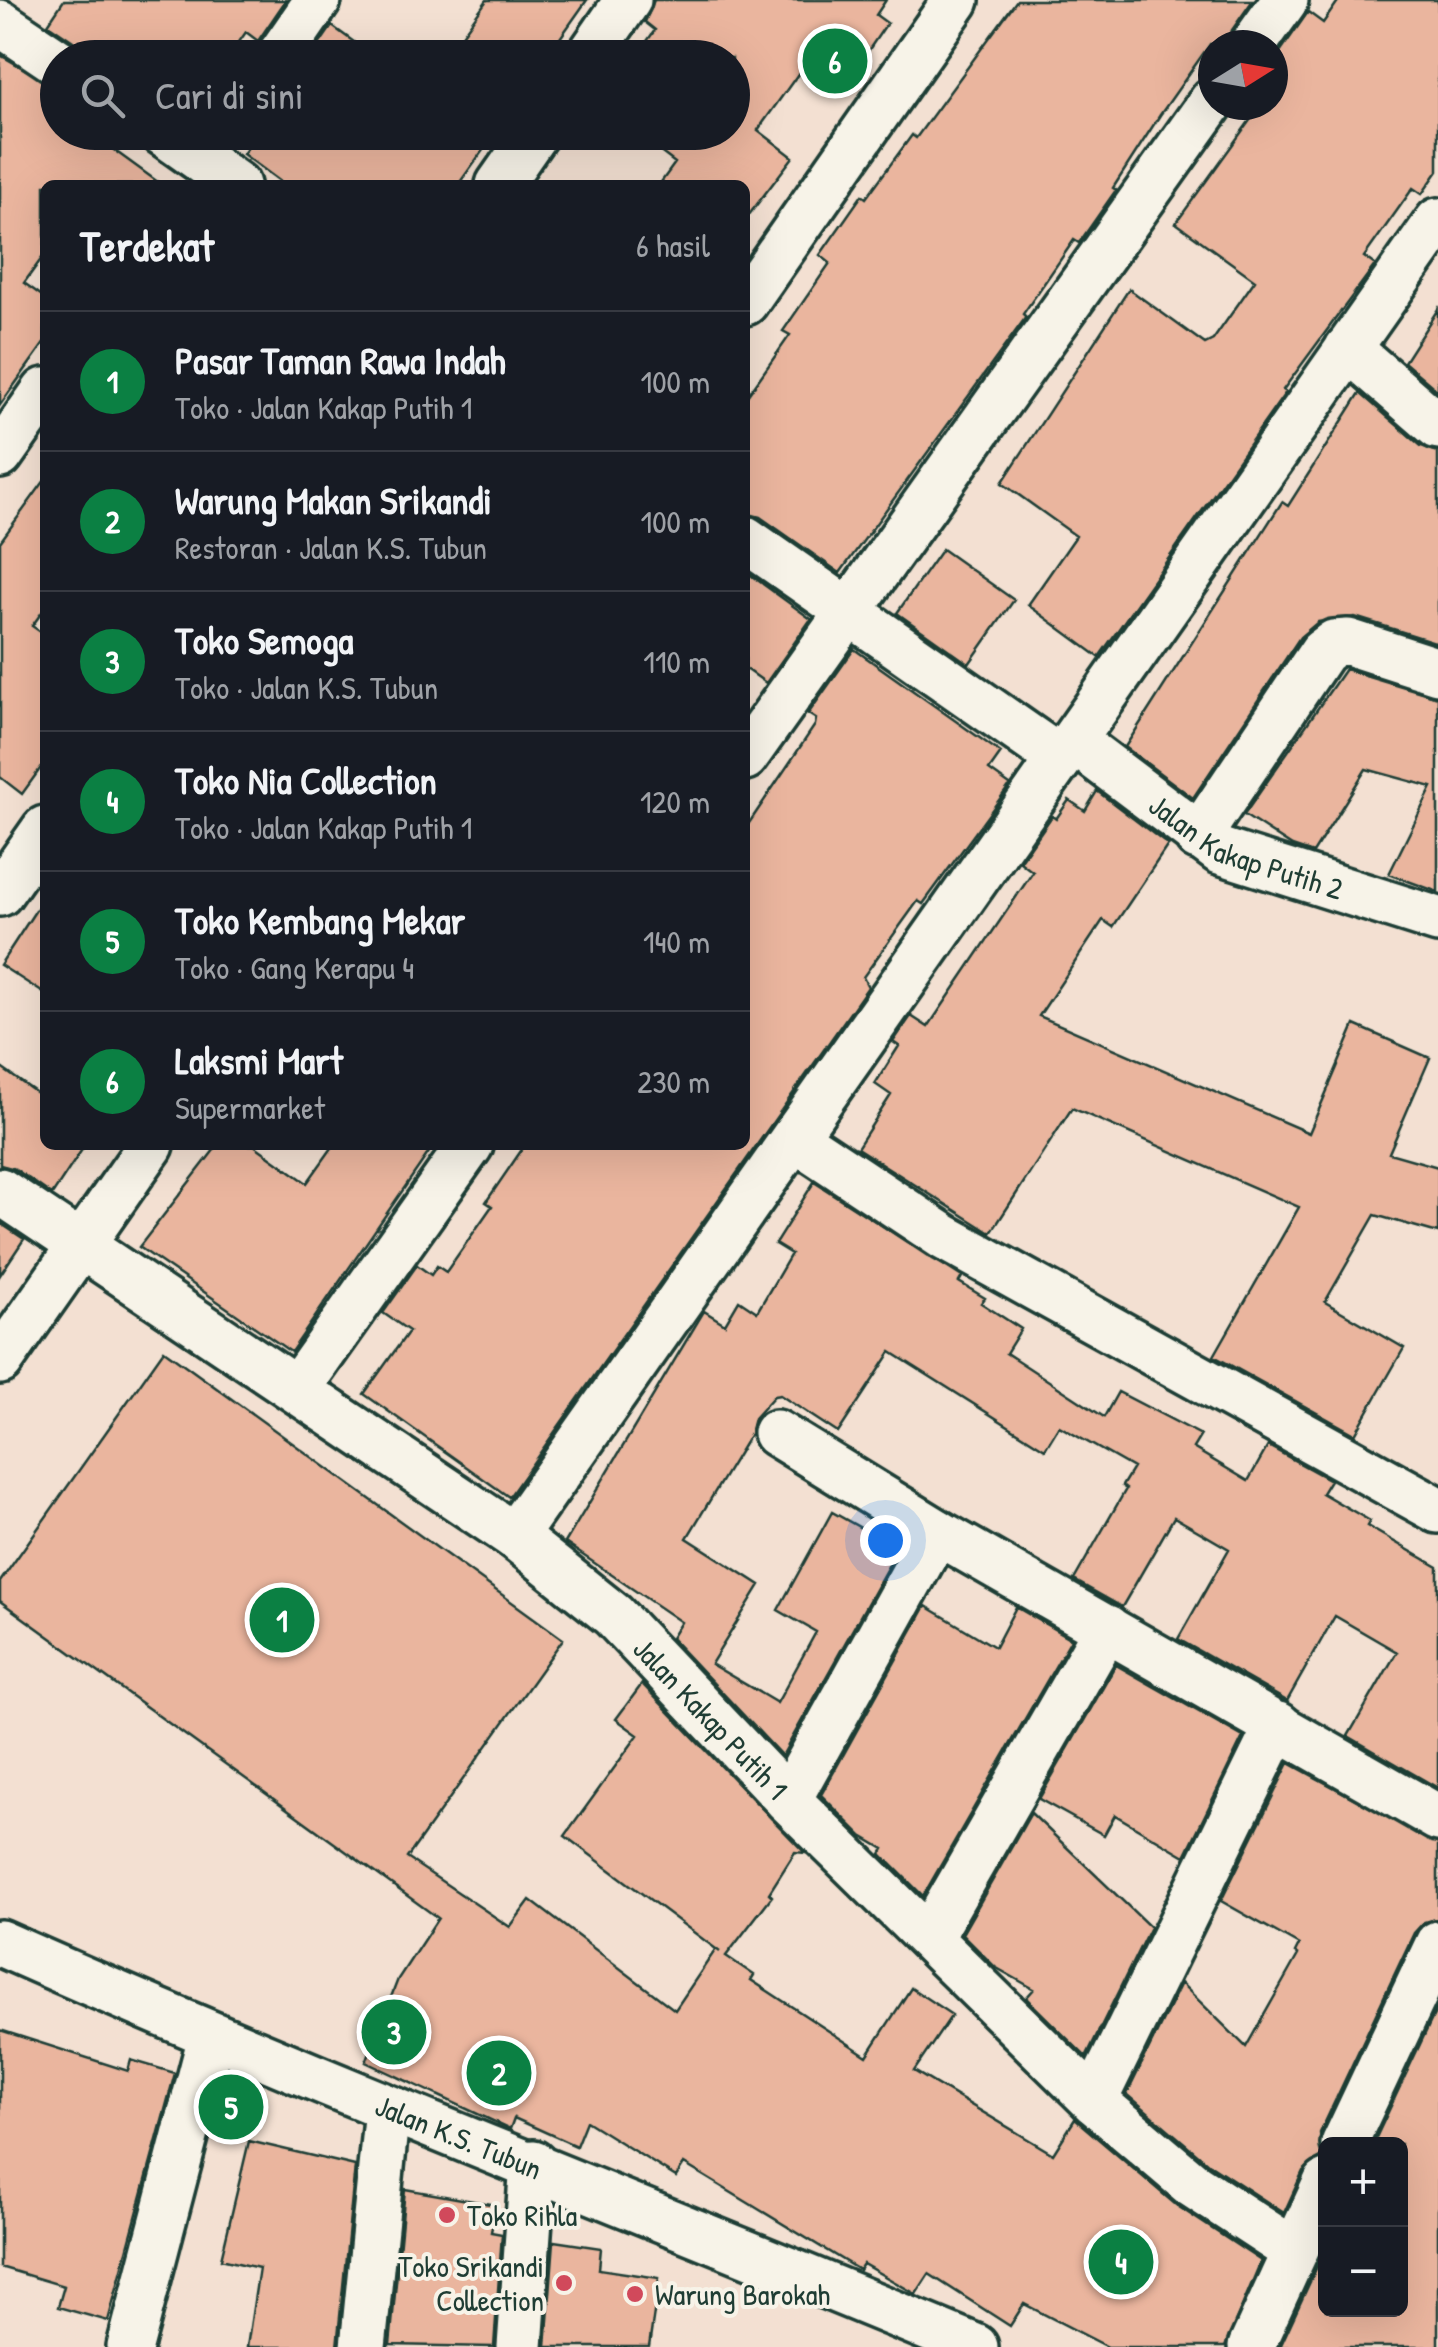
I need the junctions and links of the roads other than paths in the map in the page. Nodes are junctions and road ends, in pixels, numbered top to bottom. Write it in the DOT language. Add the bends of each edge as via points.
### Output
graph roads {
  1 [pos="318,0"];
  2 [pos="628,0"];
  3 [pos="956,0"];
  4 [pos="1285,0"];
  5 [pos="0,23"];
  6 [pos="1263,30"];
  7 [pos="290,40"];
  8 [pos="600,40"];
  9 [pos="40,50"];
  10 [pos="1199,120"];
  11 [pos="190,150"];
  12 [pos="523,150"];
  13 [pos="214,166"];
  14 [pos="502,180"];
  15 [pos="1438,222"];
  16 [pos="750,295"];
  17 [pos="1348,348"];
  18 [pos="40,398"];
  19 [pos="1438,426"];
  20 [pos="0,455"];
  21 [pos="750,542"];
  22 [pos="850,609"];
  23 [pos="1438,671"];
  24 [pos="750,750"];
  25 [pos="1067,750"];
  26 [pos="40,836"];
  27 [pos="1198,837"];
  28 [pos="0,893"];
  29 [pos="1438,920"];
  30 [pos="796,1138"];
  31 [pos="147,1150"];
  32 [pos="466,1150"];
  33 [pos="0,1190"];
  34 [pos="79,1246"];
  35 [pos="0,1361"];
  36 [pos="298,1389"];
  37 [pos="776,1433"];
  38 [pos="1438,1510"];
  39 [pos="937,1532"];
  40 [pos="514,1536"];
  41 [pos="1106,1628"];
  42 [pos="1278,1725"];
  43 [pos="788,1800"];
  44 [pos="1438,1818"];
  45 [pos="930,1936"];
  46 [pos="0,1944"];
  47 [pos="1438,1944"];
  48 [pos="211,2036"];
  49 [pos="1094,2101"];
  50 [pos="387,2108"];
  51 [pos="1347,2137"];
  52 [pos="533,2163"];
  53 [pos="1318,2200"];
  54 [pos="1294,2251"];
  55 [pos="130,2347"];
  56 [pos="362,2347"];
  57 [pos="520,2347"];
  58 [pos="976,2347"];
  59 [pos="1251,2347"];
  1 -- 7 [label="street"];
  2 -- 8 [label="street"];
  3 -- 16 [label="street"];
  4 -- 6 [label="street"];
  5 -- 9 [label="street"];
  10 -- 22 [label="street"];
  11 -- 13 [label="street"];
  12 -- 14 [label="street"];
  15 -- 17 [label="street"];
  17 -- 19 [label="street"];
  17 -- 25 [label="street"];
  18 -- 20 [label="street"];
  21 -- 22 [label="street, Jalan Kakap Putih 2"];
  22 -- 24 [label="street"];
  22 -- 25 [label="street, Jalan Kakap Putih 2"];
  23 -- 27 [label="street" via="1334,643"];
  25 -- 27 [label="street, Jalan Kakap Putih 2"];
  25 -- 30 [label="street"];
  26 -- 28 [label="street"];
  27 -- 29 [label="street, Jalan Kakap Putih 2" via="1242,859"];
  30 -- 38 [label="street" via="944,1237"];
  30 -- 40 [label="street"];
  31 -- 34 [label="street"];
  32 -- 36 [label="street"];
  33 -- 34 [label="street, Jalan Kakap Putih 1"];
  34 -- 35 [label="street"];
  34 -- 36 [label="street, Jalan Kakap Putih 1"];
  36 -- 40 [label="street, Jalan Kakap Putih 1"];
  37 -- 39 [label="street"];
  39 -- 41 [label="street"];
  39 -- 43 [label="street"];
  40 -- 43 [label="street, Jalan Kakap Putih 1" via="613,1615"];
  41 -- 42 [label="street"];
  41 -- 45 [label="street"];
  42 -- 44 [label="street"];
  42 -- 49 [label="street"];
  43 -- 45 [label="street, Jalan Kakap Putih 1"];
  45 -- 49 [label="street, Jalan Kakap Putih 1"];
  46 -- 48 [label="street, Jalan K.S. Tubun"];
  47 -- 51 [label="street"];
  48 -- 50 [label="street, Jalan K.S. Tubun"];
  48 -- 55 [label="street"];
  49 -- 54 [label="street, Jalan Kakap Putih 1" via="1193,2185"];
  50 -- 52 [label="street, Jalan K.S. Tubun"];
  50 -- 56 [label="street"];
  52 -- 57 [label="street"];
  52 -- 58 [label="street, Jalan K.S. Tubun"];
  53 -- 54 [label="street"];
  54 -- 59 [label="street"];
}
